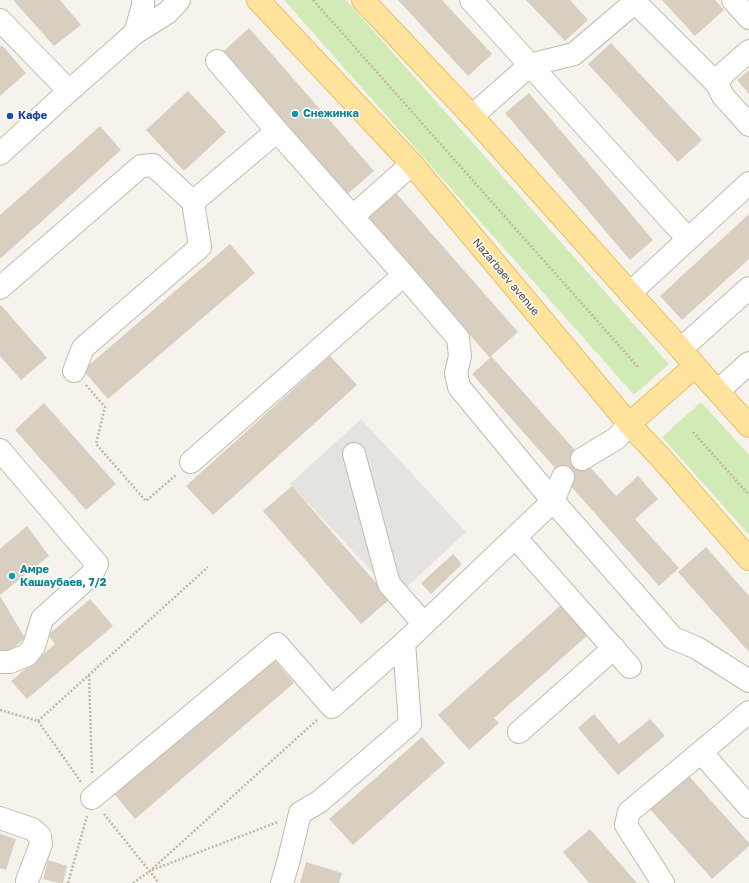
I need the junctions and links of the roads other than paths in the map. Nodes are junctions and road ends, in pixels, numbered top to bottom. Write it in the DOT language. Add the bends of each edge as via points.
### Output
graph roads {
  1 [pos="143,0"];
  2 [pos="179,0"];
  3 [pos="258,0"];
  4 [pos="363,0"];
  5 [pos="471,0"];
  6 [pos="732,0"];
  7 [pos="634,1"];
  8 [pos="749,18"];
  9 [pos="0,21"];
  10 [pos="135,33"];
  11 [pos="749,51"];
  12 [pos="217,61"];
  13 [pos="530,65"];
  14 [pos="717,84"];
  15 [pos="69,91"];
  16 [pos="472,116"];
  17 [pos="749,124"];
  18 [pos="277,131"];
  19 [pos="0,154"];
  20 [pos="412,164"];
  21 [pos="749,183"];
  22 [pos="193,202"];
  23 [pos="353,216"];
  24 [pos="688,239"];
  25 [pos="404,275"];
  26 [pos="0,288"];
  27 [pos="749,288"];
  28 [pos="630,293"];
  29 [pos="681,349"];
  30 [pos="749,363"];
  31 [pos="695,366"];
  32 [pos="74,371"];
  33 [pos="718,392"];
  34 [pos="629,424"];
  35 [pos="749,426"];
  36 [pos="0,450"];
  37 [pos="354,454"];
  38 [pos="582,459"];
  39 [pos="191,462"];
  40 [pos="563,477"];
  41 [pos="553,501"];
  42 [pos="515,537"];
  43 [pos="749,559"];
  44 [pos="424,624"];
  45 [pos="404,644"];
  46 [pos="614,648"];
  47 [pos="0,662"];
  48 [pos="630,667"];
  49 [pos="749,681"];
  50 [pos="749,712"];
  51 [pos="520,732"];
  52 [pos="701,752"];
  53 [pos="92,798"];
  54 [pos="749,808"];
  55 [pos="0,818"];
  56 [pos="28,881"];
  57 [pos="282,883"];
  58 [pos="663,883"];
  1 -- 10 [label="street"];
  2 -- 10 [label="street" via="167,13"];
  3 -- 20 [label="main road, Nazarbaev avenue"];
  4 -- 16 [label="main road"];
  5 -- 13 [label="street"];
  6 -- 8 [label="street"];
  7 -- 13 [label="street" via="574,54"];
  7 -- 14 [label="street"];
  9 -- 15 [label="street"];
  10 -- 15 [label="street"];
  11 -- 14 [label="street" via="724,73"];
  12 -- 18 [label="street"];
  13 -- 16 [label="street"];
  13 -- 24 [label="street"];
  14 -- 17 [label="street" via="723,96"];
  15 -- 19 [label="street"];
  16 -- 28 [label="main road"];
  18 -- 22 [label="street"];
  18 -- 23 [label="street"];
  20 -- 23 [label="street"];
  20 -- 34 [label="main road, Nazarbaev avenue"];
  21 -- 24 [label="street"];
  22 -- 26 [label="street" via="153,165 141,166"];
  22 -- 32 [label="street" via="200,247 82,348"];
  23 -- 25 [label="street"];
  24 -- 28 [label="street"];
  25 -- 39 [label="street"];
  25 -- 41 [label="street" via="458,338 460,356 456,373 459,387"];
  27 -- 29 [label="street"];
  28 -- 29 [label="main road"];
  29 -- 31 [label="main road"];
  30 -- 33 [label="street"];
  31 -- 33 [label="main road"];
  31 -- 34 [label="main road"];
  33 -- 35 [label="main road"];
  34 -- 38 [label="street" via="617,438"];
  34 -- 43 [label="main road, Nazarbaev avenue"];
  36 -- 47 [label="street" via="97,564 92,574 42,619 34,646 27,655 10,662"];
  37 -- 44 [label="street" via="389,584"];
  40 -- 41 [label="street"];
  41 -- 42 [label="street"];
  41 -- 49 [label="street" via="673,638 696,648"];
  42 -- 44 [label="street"];
  42 -- 46 [label="street"];
  44 -- 45 [label="street"];
  45 -- 53 [label="street" via="332,707 277,644"];
  45 -- 57 [label="street" via="410,724 319,802 300,813"];
  46 -- 48 [label="street"];
  46 -- 51 [label="street"];
  50 -- 52 [label="street"];
  52 -- 54 [label="street"];
  52 -- 58 [label="street" via="629,812 626,825"];
  55 -- 56 [label="street" via="32,829 40,836 41,844"];
}
